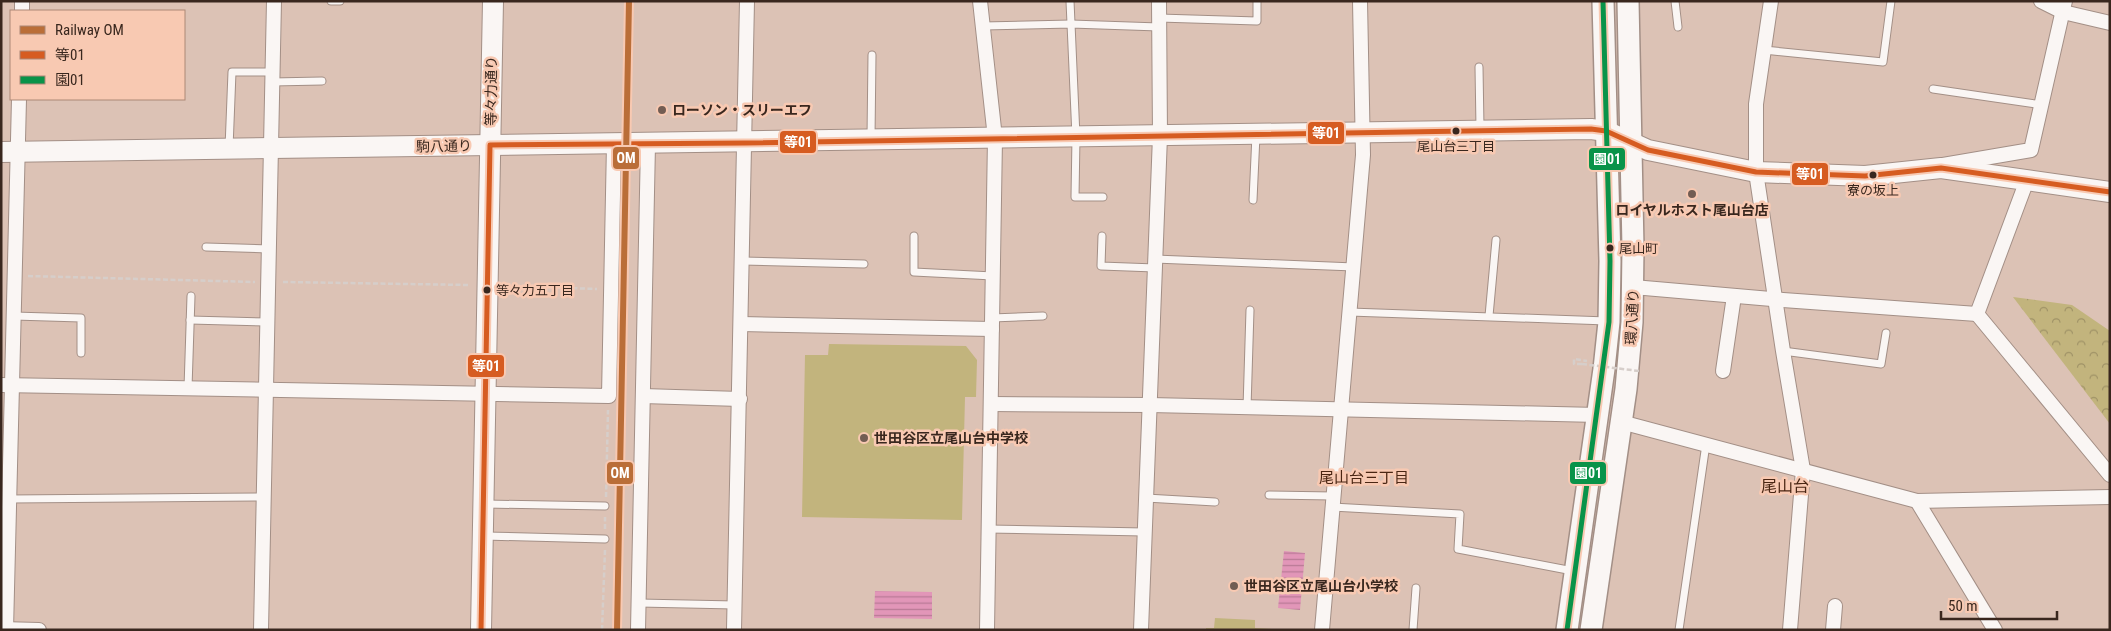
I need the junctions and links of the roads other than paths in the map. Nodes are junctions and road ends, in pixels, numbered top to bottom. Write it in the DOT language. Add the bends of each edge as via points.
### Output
graph roads {
  1 [pos="274,1"];
  2 [pos="331,1"];
  3 [pos="340,1"];
  4 [pos="493,1"];
  5 [pos="747,1"];
  6 [pos="980,1"];
  7 [pos="1070,1"];
  8 [pos="1159,1"];
  9 [pos="1257,1"];
  10 [pos="1360,1"];
  11 [pos="1603,1"];
  12 [pos="1628,1"];
  13 [pos="1675,1"];
  14 [pos="1771,1"];
  15 [pos="1891,1"];
  16 [pos="2041,1"];
  17 [pos="2064,6"];
  18 [pos="1159,22"];
  19 [pos="2110,23"];
  20 [pos="1071,24"];
  21 [pos="983,26"];
  22 [pos="1678,27"];
  23 [pos="1764,50"];
  24 [pos="872,55"];
  25 [pos="1479,67"];
  26 [pos="272,77"];
  27 [pos="322,81"];
  28 [pos="1933,89"];
  29 [pos="20,100"];
  30 [pos="2042,104"];
  31 [pos="1480,131"];
  32 [pos="1606,131"];
  33 [pos="1364,133"];
  34 [pos="1256,135"];
  35 [pos="1160,136"];
  36 [pos="1076,137"];
  37 [pos="995,138"];
  38 [pos="871,140"];
  39 [pos="745,143"];
  40 [pos="614,144"];
  41 [pos="648,144"];
  42 [pos="1632,144"];
  43 [pos="490,145"];
  44 [pos="229,148"];
  45 [pos="270,148"];
  46 [pos="10,152"];
  47 [pos="1930,168"];
  48 [pos="1756,172"];
  49 [pos="2027,180"];
  50 [pos="2110,192"];
  51 [pos="1103,197"];
  52 [pos="1253,200"];
  53 [pos="914,236"];
  54 [pos="1102,236"];
  55 [pos="1496,240"];
  56 [pos="206,246"];
  57 [pos="269,249"];
  58 [pos="742,261"];
  59 [pos="1155,263"];
  60 [pos="864,264"];
  61 [pos="1354,267"];
  62 [pos="993,276"];
  63 [pos="1633,287"];
  64 [pos="191,296"];
  65 [pos="1734,296"];
  66 [pos="1775,300"];
  67 [pos="1250,310"];
  68 [pos="1350,312"];
  69 [pos="1977,314"];
  70 [pos="14,316"];
  71 [pos="1043,316"];
  72 [pos="1489,316"];
  73 [pos="190,320"];
  74 [pos="268,322"];
  75 [pos="1609,322"];
  76 [pos="992,323"];
  77 [pos="741,324"];
  78 [pos="1886,333"];
  79 [pos="1783,351"];
  80 [pos="81,354"];
  81 [pos="1723,371"];
  82 [pos="7,385"];
  83 [pos="188,388"];
  84 [pos="267,390"];
  85 [pos="486,393"];
  86 [pos="643,396"];
  87 [pos="740,399"];
  88 [pos="990,404"];
  89 [pos="1150,405"];
  90 [pos="1247,408"];
  91 [pos="1342,410"];
  92 [pos="1598,415"];
  93 [pos="1621,422"];
  94 [pos="1706,444"];
  95 [pos="1803,470"];
  96 [pos="2110,475"];
  97 [pos="1270,495"];
  98 [pos="264,497"];
  99 [pos="1146,498"];
  100 [pos="2110,498"];
  101 [pos="10,499"];
  102 [pos="1917,501"];
  103 [pos="1215,502"];
  104 [pos="1333,502"];
  105 [pos="484,504"];
  106 [pos="605,506"];
  107 [pos="988,529"];
  108 [pos="1144,532"];
  109 [pos="483,536"];
  110 [pos="605,539"];
  111 [pos="1576,571"];
  112 [pos="1416,588"];
  113 [pos="639,603"];
  114 [pos="735,605"];
  115 [pos="1834,606"];
  116 [pos="1,629"];
  117 [pos="6,630"];
  118 [pos="39,630"];
  119 [pos="261,630"];
  120 [pos="481,630"];
  121 [pos="638,630"];
  122 [pos="734,630"];
  123 [pos="986,630"];
  124 [pos="1141,630"];
  125 [pos="1322,630"];
  126 [pos="1413,630"];
  127 [pos="1567,630"];
  128 [pos="1591,630"];
  129 [pos="1679,630"];
  130 [pos="1790,630"];
  131 [pos="1833,630"];
  132 [pos="1995,630"];
  1 -- 26 [label="street"];
  2 -- 3 [label="lane"];
  4 -- 43 [label="street, 等々力通り"];
  5 -- 39 [label="street"];
  6 -- 21 [label="street"];
  7 -- 20 [label="lane"];
  8 -- 18 [label="street"];
  9 -- 18 [label="lane" via="1257,21"];
  10 -- 33 [label="street"];
  11 -- 32 [label="main road, 環八通り"];
  12 -- 42 [label="main road, 環八通り"];
  13 -- 22 [label="lane"];
  14 -- 23 [label="street"];
  15 -- 23 [label="lane" via="1883,62"];
  16 -- 17 [label="street"];
  17 -- 19 [label="street"];
  17 -- 30 [label="street"];
  18 -- 20 [label="lane"];
  18 -- 35 [label="street"];
  20 -- 21 [label="lane"];
  20 -- 36 [label="lane"];
  21 -- 37 [label="street"];
  23 -- 48 [label="street" via="1756,104"];
  24 -- 38 [label="lane"];
  25 -- 31 [label="lane"];
  26 -- 27 [label="lane"];
  26 -- 44 [label="lane" via="232,72"];
  26 -- 45 [label="street"];
  28 -- 30 [label="lane"];
  29 -- 46 [label="street"];
  30 -- 47 [label="street" via="2031,150"];
  31 -- 32 [label="street, 駒八通り"];
  31 -- 33 [label="street, 駒八通り"];
  32 -- 42 [label="street"];
  32 -- 75 [label="main road, 環八通り"];
  33 -- 34 [label="street, 駒八通り"];
  33 -- 61 [label="street"];
  34 -- 35 [label="street, 駒八通り"];
  34 -- 52 [label="lane"];
  35 -- 36 [label="street, 駒八通り"];
  35 -- 59 [label="street"];
  36 -- 37 [label="street, 駒八通り"];
  36 -- 51 [label="lane" via="1075,197"];
  37 -- 38 [label="street, 駒八通り"];
  37 -- 62 [label="street"];
  38 -- 39 [label="street, 駒八通り"];
  39 -- 41 [label="street, 駒八通り"];
  39 -- 58 [label="street"];
  40 -- 41 [label="street, 駒八通り"];
  40 -- 43 [label="street, 駒八通り"];
  40 -- 85 [label="street" via="609,396"];
  41 -- 86 [label="street"];
  42 -- 48 [label="street" via="1731,172"];
  42 -- 63 [label="main road, 環八通り"];
  43 -- 45 [label="street, 駒八通り"];
  43 -- 85 [label="street, 等々力通り"];
  44 -- 45 [label="street, 駒八通り"];
  44 -- 46 [label="street, 駒八通り"];
  45 -- 57 [label="street"];
  46 -- 70 [label="street"];
  47 -- 48 [label="street" via="1865,176"];
  47 -- 49 [label="street"];
  48 -- 66 [label="street"];
  49 -- 50 [label="street"];
  49 -- 69 [label="street"];
  53 -- 62 [label="lane" via="914,272"];
  54 -- 59 [label="lane" via="1101,266"];
  55 -- 72 [label="lane"];
  56 -- 57 [label="lane"];
  57 -- 74 [label="street"];
  58 -- 60 [label="lane"];
  58 -- 77 [label="street"];
  59 -- 61 [label="lane"];
  59 -- 89 [label="street"];
  61 -- 68 [label="street"];
  62 -- 76 [label="street"];
  63 -- 65 [label="street"];
  63 -- 93 [label="main road, 環八通り" via="1630,356"];
  64 -- 73 [label="lane"];
  65 -- 66 [label="street"];
  65 -- 81 [label="street"];
  66 -- 69 [label="street"];
  66 -- 79 [label="street"];
  67 -- 90 [label="lane"];
  68 -- 72 [label="lane"];
  68 -- 91 [label="street"];
  69 -- 96 [label="street"];
  70 -- 80 [label="lane" via="81,318"];
  70 -- 82 [label="street"];
  71 -- 76 [label="lane"];
  72 -- 75 [label="lane"];
  73 -- 74 [label="lane"];
  73 -- 83 [label="lane"];
  74 -- 84 [label="street"];
  75 -- 92 [label="main road, 環八通り"];
  76 -- 77 [label="street"];
  76 -- 88 [label="street"];
  77 -- 87 [label="street"];
  78 -- 79 [label="lane" via="1881,364"];
  79 -- 95 [label="street"];
  82 -- 83 [label="street"];
  82 -- 101 [label="street"];
  83 -- 84 [label="street"];
  84 -- 85 [label="street"];
  84 -- 98 [label="street"];
  85 -- 105 [label="street, 等々力通り"];
  86 -- 87 [label="street"];
  86 -- 113 [label="street"];
  87 -- 114 [label="street"];
  88 -- 89 [label="street"];
  88 -- 107 [label="street"];
  89 -- 90 [label="street"];
  89 -- 99 [label="street"];
  90 -- 91 [label="street"];
  91 -- 92 [label="street"];
  91 -- 104 [label="street"];
  92 -- 111 [label="main road, 環八通り"];
  93 -- 94 [label="street"];
  93 -- 128 [label="main road, 環八通り"];
  94 -- 95 [label="street"];
  94 -- 129 [label="lane"];
  95 -- 102 [label="street"];
  95 -- 130 [label="street"];
  97 -- 104 [label="lane"];
  98 -- 101 [label="lane"];
  98 -- 119 [label="street"];
  99 -- 103 [label="lane"];
  99 -- 108 [label="street"];
  100 -- 102 [label="street"];
  101 -- 117 [label="street"];
  102 -- 132 [label="street"];
  104 -- 111 [label="lane" via="1460,514 1458,549"];
  104 -- 125 [label="street"];
  105 -- 106 [label="lane"];
  105 -- 109 [label="street, 等々力通り"];
  107 -- 108 [label="lane"];
  107 -- 123 [label="street"];
  108 -- 124 [label="street"];
  109 -- 110 [label="lane"];
  109 -- 120 [label="street, 等々力通り"];
  111 -- 127 [label="main road, 環八通り"];
  112 -- 126 [label="lane"];
  113 -- 114 [label="lane"];
  113 -- 121 [label="street"];
  114 -- 122 [label="street"];
  115 -- 131 [label="street"];
  116 -- 117 [label="street"];
  117 -- 118 [label="street"];
}
